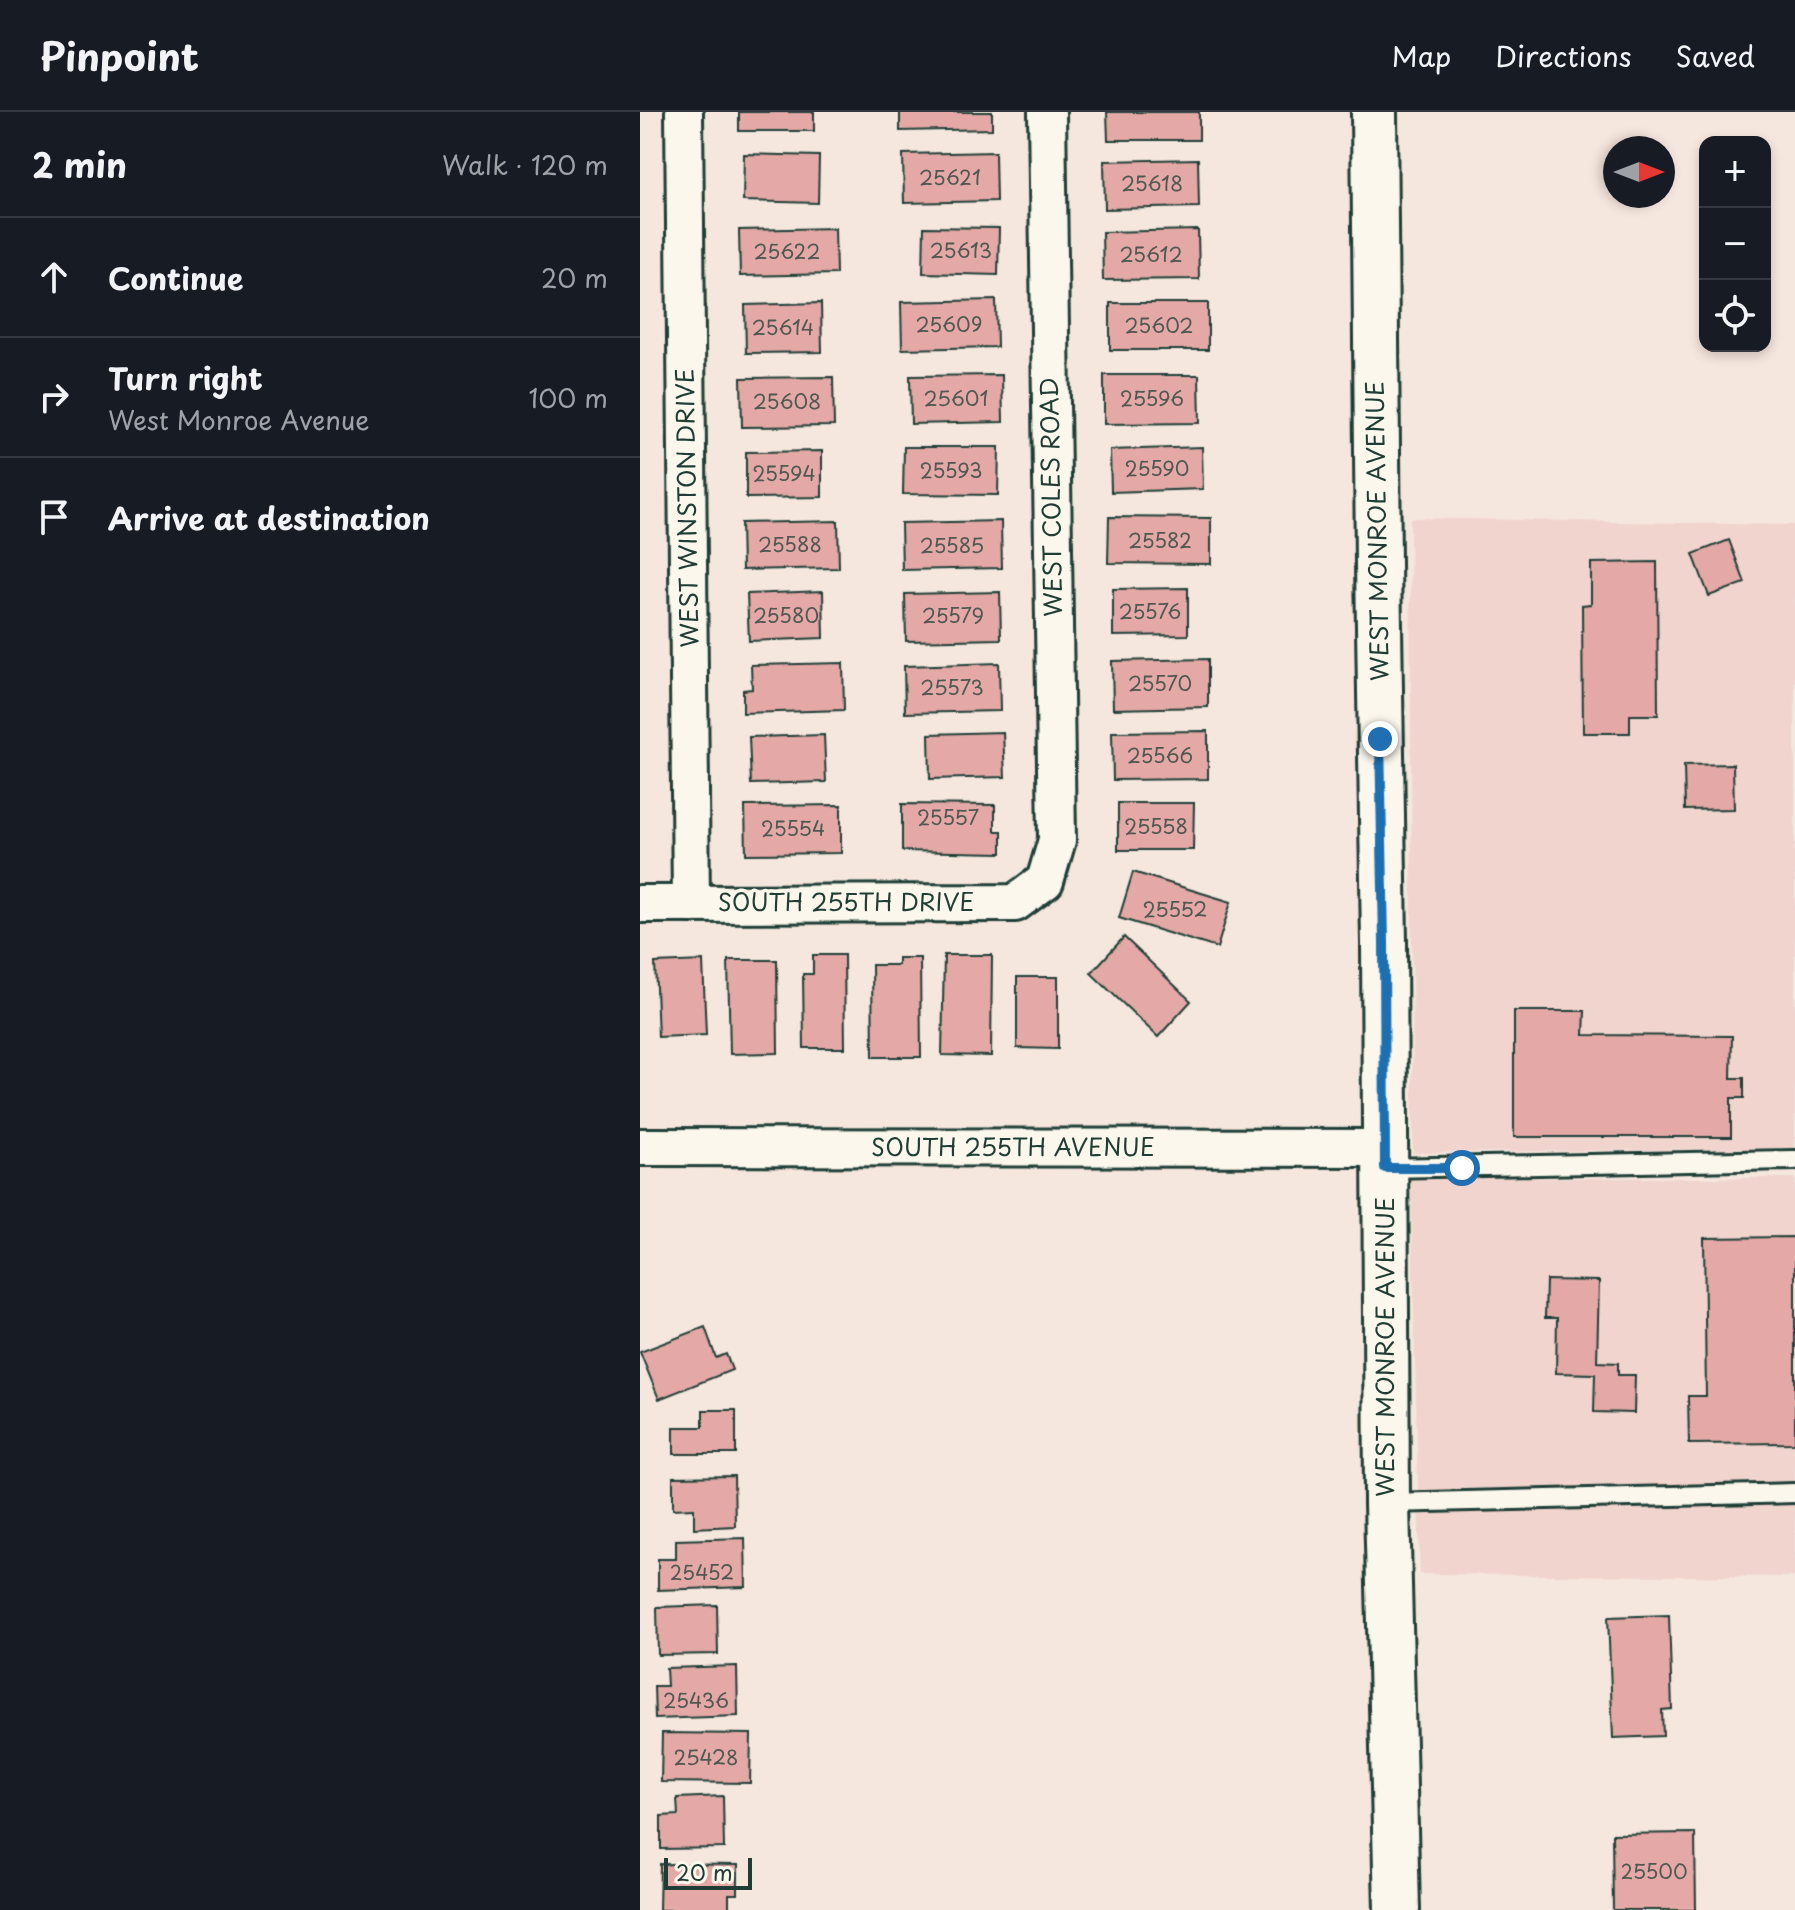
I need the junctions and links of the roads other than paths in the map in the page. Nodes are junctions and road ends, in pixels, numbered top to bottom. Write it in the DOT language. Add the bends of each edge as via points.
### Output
graph roads {
  1 [pos="684,112"];
  2 [pos="1047,112"];
  3 [pos="1374,112"];
  4 [pos="1045,881"];
  5 [pos="640,904"];
  6 [pos="691,904"];
  7 [pos="640,1147"];
  8 [pos="1385,1158"];
  9 [pos="1795,1160"];
  10 [pos="1795,1493"];
  11 [pos="1387,1503"];
  12 [pos="1397,1910"];
  1 -- 6 [label="street, WEST WINSTON DRIVE"];
  2 -- 4 [label="street, WEST COLES ROAD" via="1057,840"];
  3 -- 8 [label="main road, WEST MONROE AVENUE"];
  4 -- 6 [label="street, SOUTH 255TH DRIVE" via="1015,903"];
  5 -- 6 [label="street, SOUTH 255TH DRIVE"];
  7 -- 8 [label="street, SOUTH 255TH AVENUE"];
  8 -- 9 [label="lane"];
  8 -- 11 [label="main road, WEST MONROE AVENUE"];
  10 -- 11 [label="lane"];
  11 -- 12 [label="main road, WEST MONROE AVENUE"];
}
